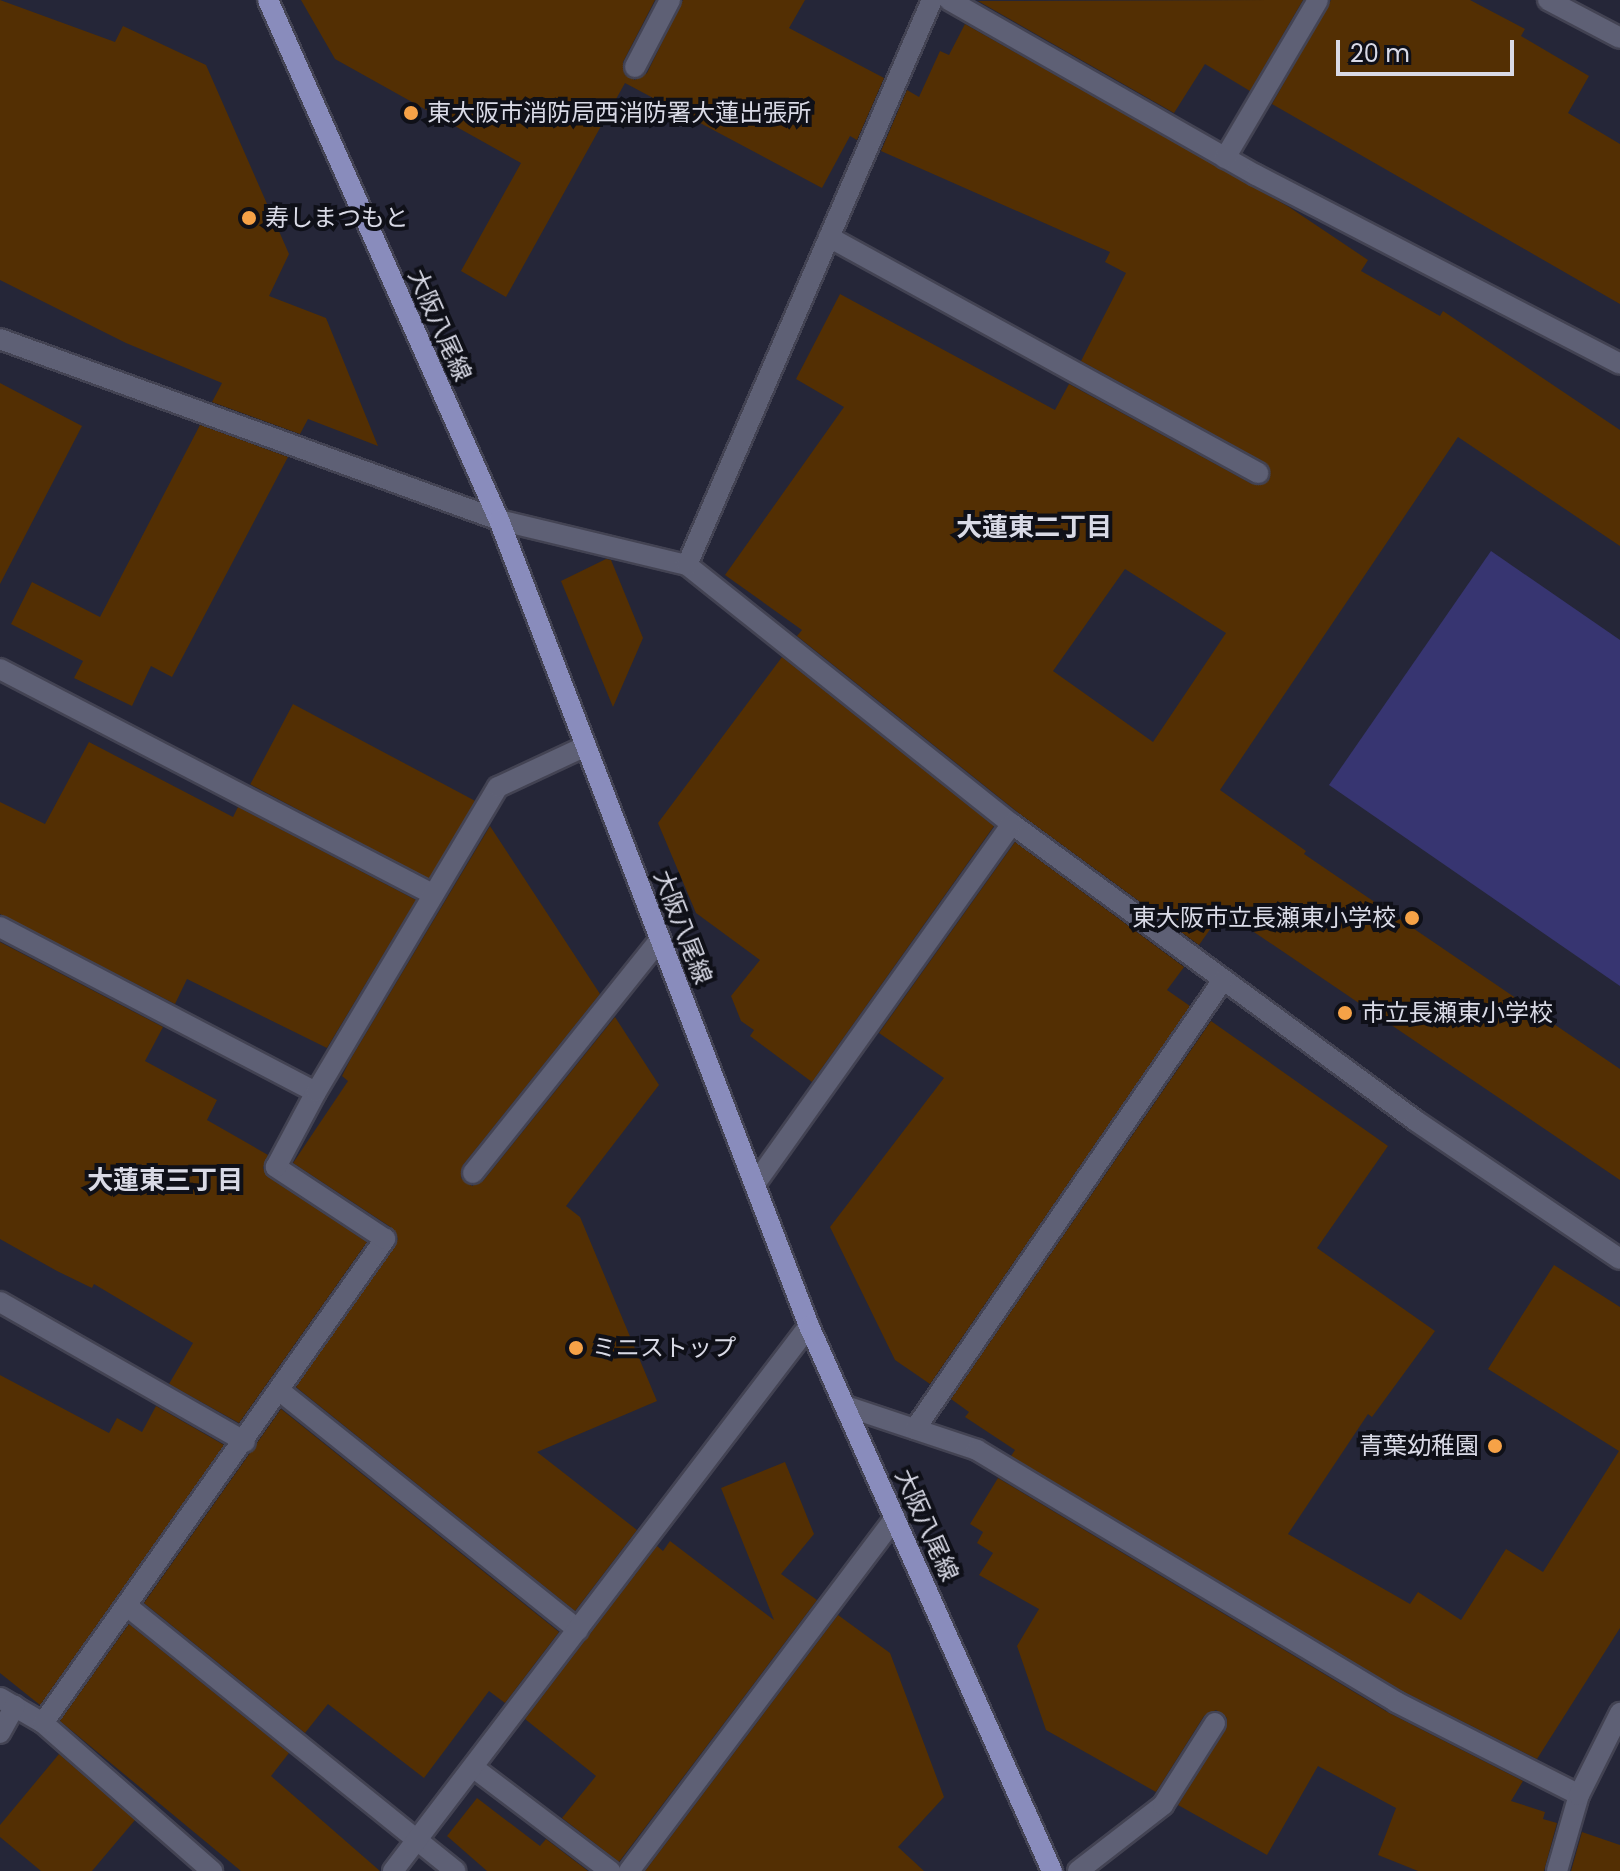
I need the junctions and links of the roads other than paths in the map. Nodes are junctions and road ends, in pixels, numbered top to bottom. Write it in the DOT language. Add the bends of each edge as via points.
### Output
graph roads {
  1 [pos="268,0"];
  2 [pos="670,0"];
  3 [pos="932,0"];
  4 [pos="949,0"];
  5 [pos="1318,0"];
  6 [pos="1548,0"];
  7 [pos="1620,38"];
  8 [pos="635,67"];
  9 [pos="1225,158"];
  10 [pos="829,237"];
  11 [pos="0,339"];
  12 [pos="1620,364"];
  13 [pos="1258,473"];
  14 [pos="499,520"];
  15 [pos="687,565"];
  16 [pos="0,669"];
  17 [pos="586,746"];
  18 [pos="1012,824"];
  19 [pos="433,894"];
  20 [pos="0,927"];
  21 [pos="660,940"];
  22 [pos="1223,980"];
  23 [pos="316,1092"];
  24 [pos="473,1173"];
  25 [pos="755,1184"];
  26 [pos="1620,1259"];
  27 [pos="0,1302"];
  28 [pos="809,1326"];
  29 [pos="280,1391"];
  30 [pos="845,1406"];
  31 [pos="915,1429"];
  32 [pos="245,1442"];
  33 [pos="895,1518"];
  34 [pos="127,1606"];
  35 [pos="578,1630"];
  36 [pos="7,1702"];
  37 [pos="1620,1713"];
  38 [pos="43,1723"];
  39 [pos="1215,1723"];
  40 [pos="0,1733"];
  41 [pos="474,1768"];
  42 [pos="1579,1795"];
  43 [pos="418,1840"];
  44 [pos="212,1871"];
  45 [pos="393,1871"];
  46 [pos="455,1871"];
  47 [pos="610,1871"];
  48 [pos="629,1871"];
  49 [pos="1052,1871"];
  50 [pos="1078,1871"];
  51 [pos="1557,1871"];
  1 -- 14 [label="main road, 大阪八尾線"];
  2 -- 8 [label="street"];
  3 -- 10 [label="street"];
  4 -- 9 [label="street"];
  5 -- 9 [label="street"];
  6 -- 7 [label="street"];
  9 -- 12 [label="street"];
  10 -- 13 [label="street"];
  10 -- 15 [label="street"];
  11 -- 14 [label="street"];
  14 -- 15 [label="street"];
  14 -- 17 [label="main road, 大阪八尾線"];
  15 -- 18 [label="street"];
  16 -- 19 [label="street"];
  17 -- 19 [label="street" via="498,787"];
  17 -- 21 [label="main road, 大阪八尾線"];
  18 -- 22 [label="street"];
  18 -- 25 [label="street"];
  19 -- 23 [label="street"];
  20 -- 23 [label="street"];
  21 -- 24 [label="street"];
  21 -- 25 [label="main road, 大阪八尾線"];
  22 -- 26 [label="street" via="1416,1121"];
  22 -- 31 [label="street"];
  23 -- 29 [label="street" via="276,1167 385,1239"];
  25 -- 28 [label="main road, 大阪八尾線"];
  27 -- 32 [label="street"];
  28 -- 30 [label="main road, 大阪八尾線"];
  28 -- 35 [label="street"];
  29 -- 32 [label="street"];
  29 -- 35 [label="street"];
  30 -- 31 [label="street"];
  30 -- 33 [label="main road, 大阪八尾線"];
  31 -- 42 [label="street" via="977,1450 1396,1702"];
  32 -- 34 [label="street"];
  33 -- 48 [label="street"];
  33 -- 49 [label="main road, 大阪八尾線"];
  34 -- 38 [label="street"];
  34 -- 43 [label="street"];
  35 -- 41 [label="street"];
  36 -- 38 [label="street"];
  36 -- 40 [label="street"];
  37 -- 42 [label="street"];
  38 -- 44 [label="street"];
  39 -- 50 [label="street" via="1163,1805"];
  41 -- 43 [label="street"];
  41 -- 47 [label="street"];
  42 -- 51 [label="street"];
  43 -- 45 [label="street"];
  43 -- 46 [label="street"];
}
